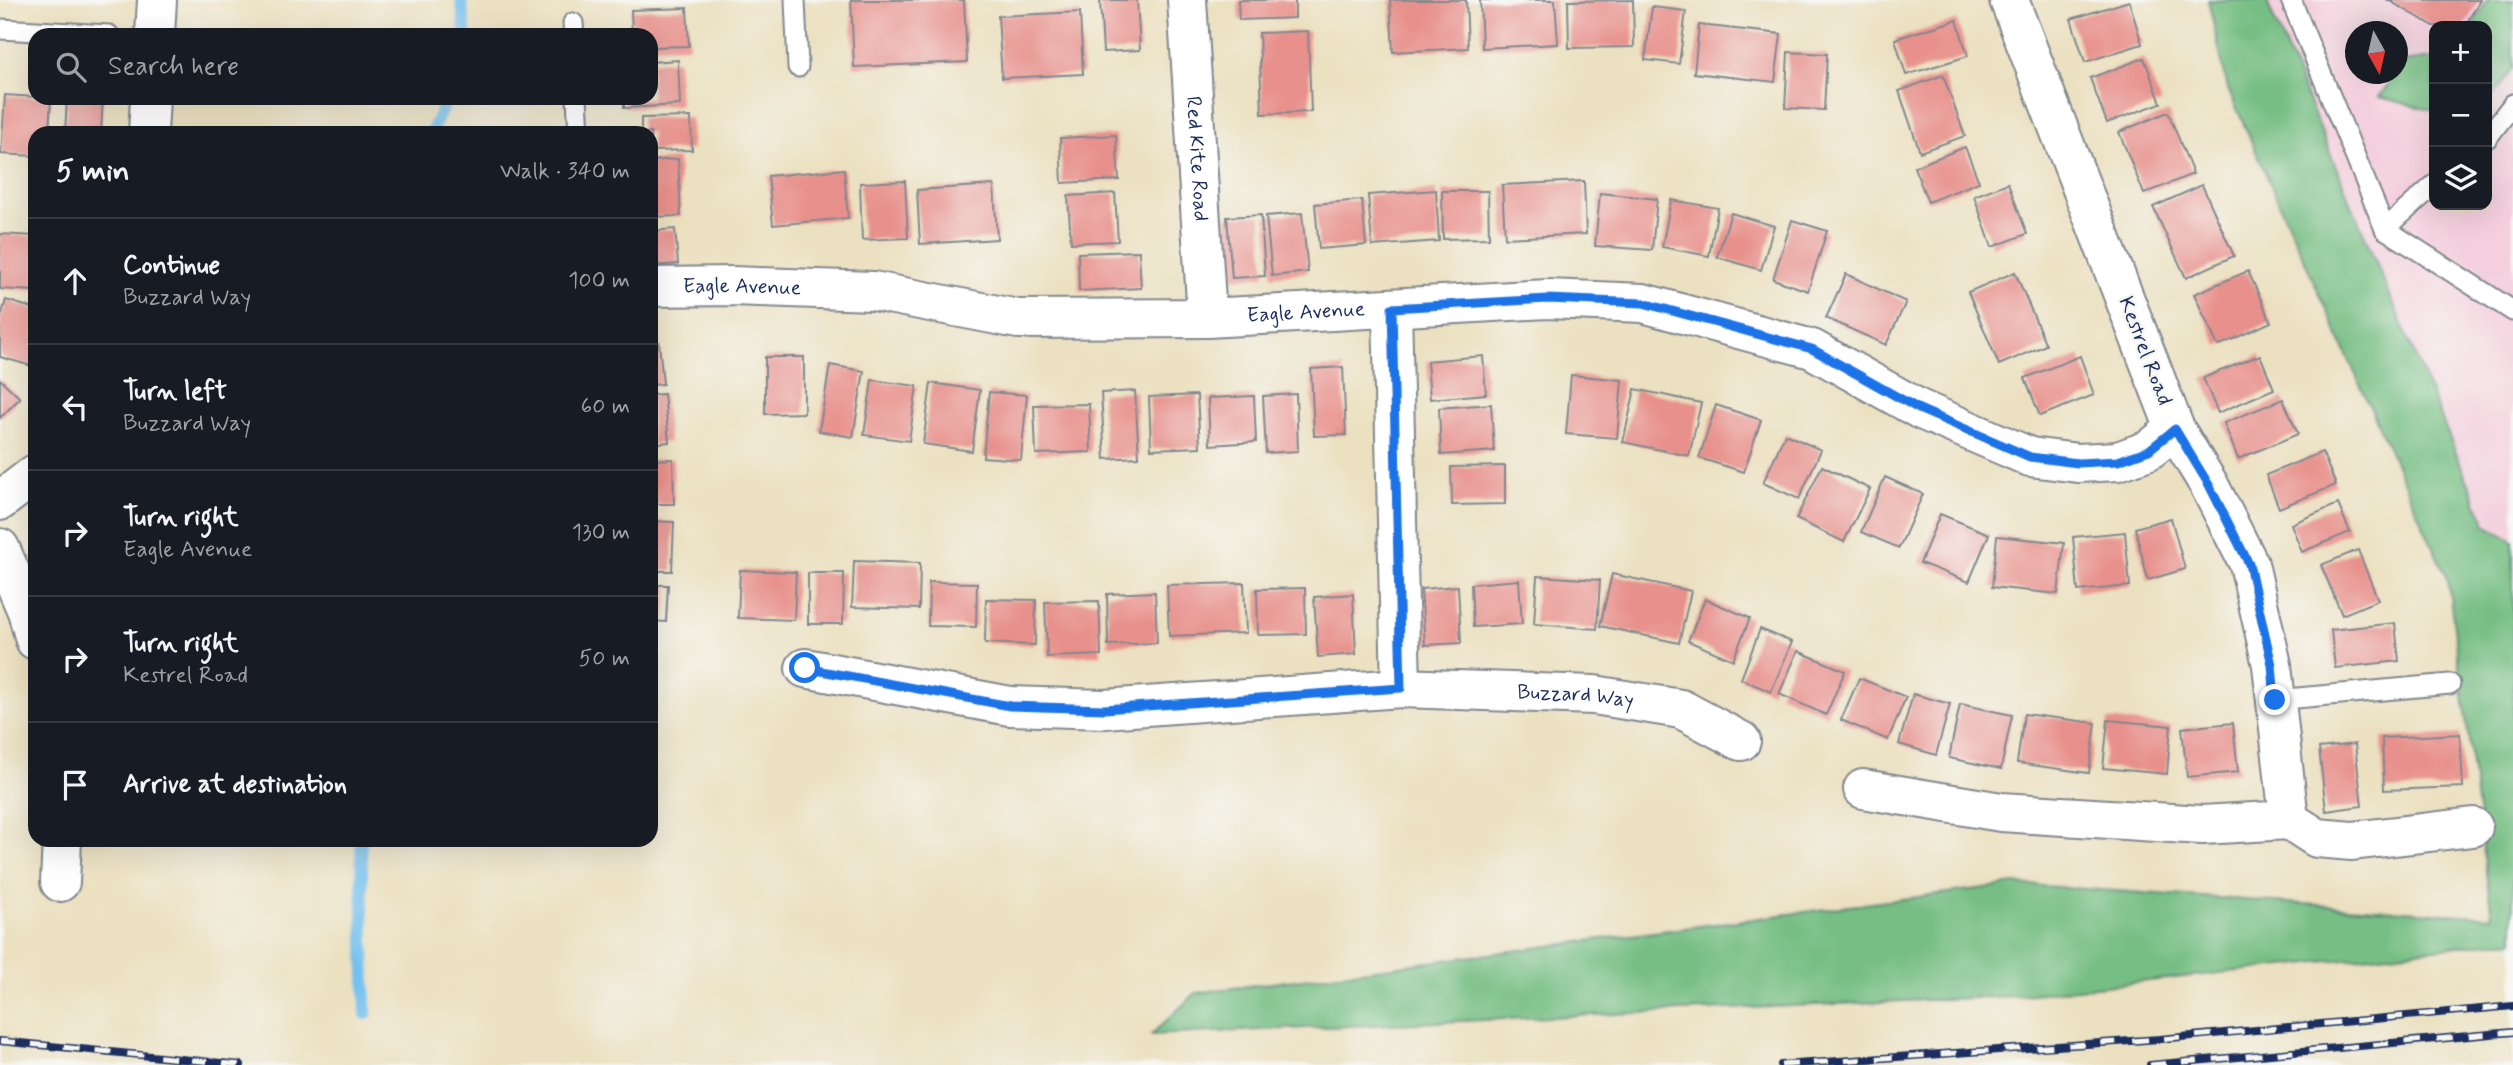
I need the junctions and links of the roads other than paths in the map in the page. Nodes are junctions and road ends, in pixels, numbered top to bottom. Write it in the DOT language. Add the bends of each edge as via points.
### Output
graph roads {
  1 [pos="157,0"];
  2 [pos="796,0"];
  3 [pos="1187,0"];
  4 [pos="2009,0"];
  5 [pos="2291,0"];
  6 [pos="155,28"];
  7 [pos="0,29"];
  8 [pos="28,31"];
  9 [pos="798,67"];
  10 [pos="2513,104"];
  11 [pos="150,105"];
  12 [pos="577,105"];
  13 [pos="148,126"];
  14 [pos="579,126"];
  15 [pos="2492,131"];
  16 [pos="2429,189"];
  17 [pos="2385,229"];
  18 [pos="658,287"];
  19 [pos="1392,308"];
  20 [pos="2513,311"];
  21 [pos="1207,318"];
  22 [pos="2175,429"];
  23 [pos="28,479"];
  24 [pos="0,500"];
  25 [pos="0,548"];
  26 [pos="28,615"];
  27 [pos="805,668"];
  28 [pos="2450,684"];
  29 [pos="1401,688"];
  30 [pos="2275,700"];
  31 [pos="1741,741"];
  32 [pos="1863,789"];
  33 [pos="2289,820"];
  34 [pos="2473,828"];
  35 [pos="62,847"];
  36 [pos="60,882"];
  1 -- 6 [label="street"];
  2 -- 9 [label="lane"];
  3 -- 21 [label="street, Red Kite Road"];
  4 -- 22 [label="street, Kestrel Road"];
  5 -- 17 [label="lane"];
  7 -- 8 [label="lane"];
  10 -- 15 [label="lane"];
  11 -- 13 [label="street"];
  12 -- 14 [label="lane"];
  16 -- 17 [label="lane"];
  17 -- 20 [label="lane"];
  18 -- 21 [label="street, Eagle Avenue" via="873,291 1017,319"];
  19 -- 21 [label="street, Eagle Avenue"];
  19 -- 22 [label="street, Eagle Avenue" via="1548,299 1643,303 1812,349 1919,409 2030,457 2078,463 2118,461 2149,450"];
  19 -- 29 [label="street"];
  22 -- 30 [label="street, Kestrel Road" via="2249,564 2272,665"];
  23 -- 24 [label="street"];
  25 -- 26 [label="street"];
  27 -- 29 [label="street, Buzzard Way" via="1010,706 1104,709"];
  28 -- 30 [label="lane"];
  29 -- 31 [label="street, Buzzard Way" via="1594,695 1681,709"];
  30 -- 33 [label="street, Kestrel Road"];
  32 -- 33 [label="street" via="2001,812 2202,825"];
  33 -- 34 [label="street" via="2317,838 2352,841"];
  35 -- 36 [label="street"];
}
